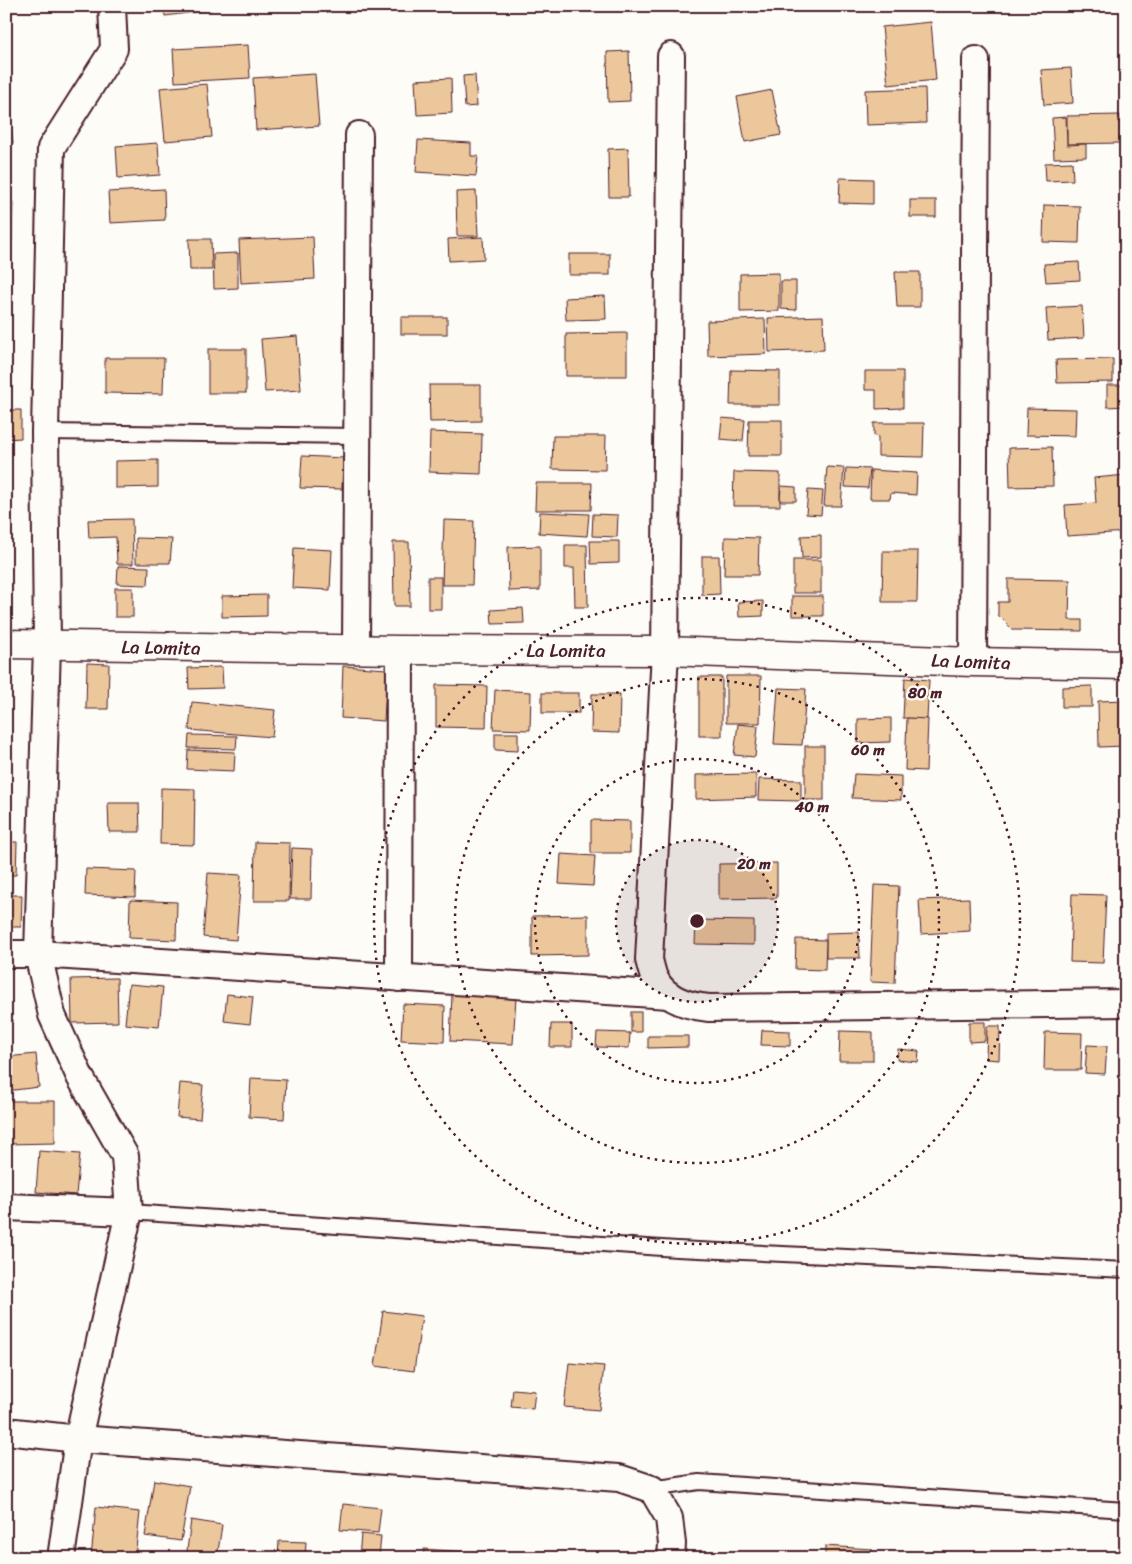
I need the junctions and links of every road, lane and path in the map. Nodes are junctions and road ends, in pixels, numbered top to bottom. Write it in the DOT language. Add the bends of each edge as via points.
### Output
graph roads {
  1 [pos="112,6"];
  2 [pos="671,56"];
  3 [pos="976,60"];
  4 [pos="360,135"];
  5 [pos="45,432"];
  6 [pos="358,436"];
  7 [pos="6,644"];
  8 [pos="47,645"];
  9 [pos="356,649"];
  10 [pos="400,650"];
  11 [pos="665,651"];
  12 [pos="973,662"];
  13 [pos="1126,665"];
  14 [pos="6,954"];
  15 [pos="38,954"];
  16 [pos="399,978"];
  17 [pos="669,995"];
  18 [pos="1126,1003"];
  19 [pos="6,1207"];
  20 [pos="129,1212"];
  21 [pos="1126,1270"];
  22 [pos="6,1431"];
  23 [pos="78,1439"];
  24 [pos="652,1489"];
  25 [pos="1126,1510"];
  26 [pos="61,1558"];
  27 [pos="671,1558"];
  1 -- 5 [label="street" via="114,49 51,148"];
  2 -- 11 [label="street"];
  3 -- 12 [label="street"];
  4 -- 6 [label="street"];
  5 -- 6 [label="lane"];
  5 -- 8 [label="street"];
  6 -- 9 [label="street"];
  7 -- 8 [label="street, La Lomita"];
  8 -- 9 [label="street, La Lomita"];
  8 -- 15 [label="street"];
  9 -- 10 [label="street, La Lomita"];
  10 -- 11 [label="street, La Lomita"];
  10 -- 16 [label="street"];
  11 -- 12 [label="street, La Lomita"];
  11 -- 17 [label="street" via="649,960 655,980"];
  12 -- 13 [label="street, La Lomita"];
  14 -- 15 [label="street"];
  15 -- 16 [label="street"];
  15 -- 20 [label="street" via="52,1015 80,1078 125,1156"];
  16 -- 17 [label="street"];
  17 -- 18 [label="street" via="690,1006 709,1008"];
  19 -- 20 [label="street"];
  20 -- 21 [label="lane" via="677,1249"];
  20 -- 23 [label="street"];
  22 -- 23 [label="street"];
  23 -- 24 [label="street" via="620,1478"];
  23 -- 26 [label="street"];
  24 -- 25 [label="lane" via="699,1482"];
  24 -- 27 [label="street" via="670,1518"];
}
